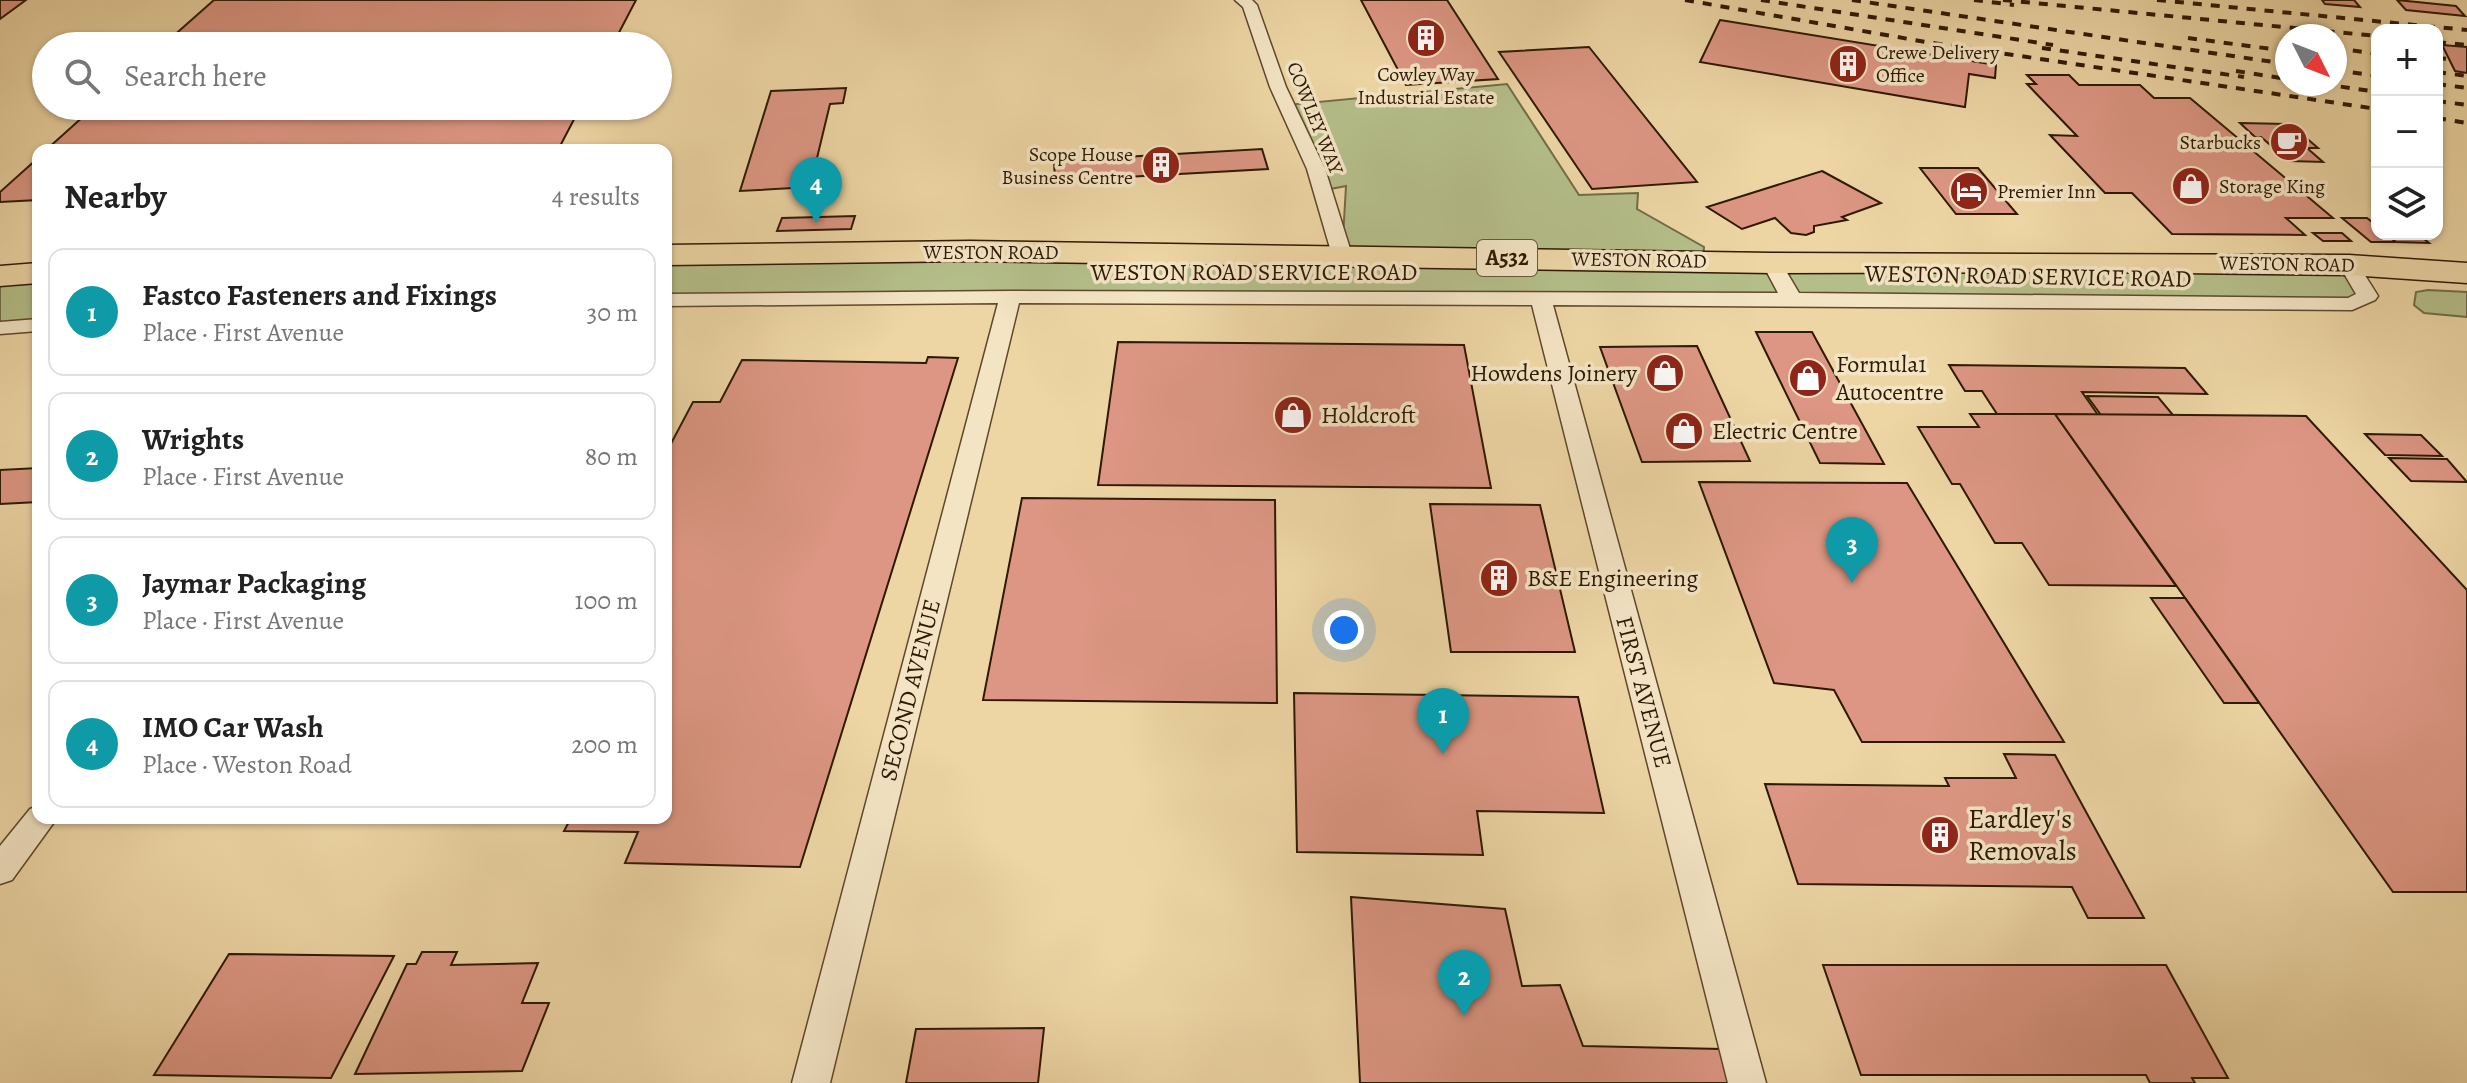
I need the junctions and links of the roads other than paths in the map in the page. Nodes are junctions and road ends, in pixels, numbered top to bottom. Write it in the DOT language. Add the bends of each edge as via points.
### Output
graph roads {
  1 [pos="1242,0"];
  2 [pos="672,255"];
  3 [pos="1342,255"];
  4 [pos="1772,263"];
  5 [pos="2349,265"];
  6 [pos="32,273"];
  7 [pos="2467,273"];
  8 [pos="0,276"];
  9 [pos="1010,297"];
  10 [pos="672,300"];
  11 [pos="1541,300"];
  12 [pos="1793,300"];
  13 [pos="32,325"];
  14 [pos="0,328"];
  15 [pos="36,824"];
  16 [pos="0,870"];
  17 [pos="811,1083"];
  18 [pos="1747,1083"];
  1 -- 3 [label="street, COWLEY WAY" via="1250,5 1278,87 1316,169"];
  2 -- 3 [label="main road, WESTON ROAD / A532"];
  3 -- 4 [label="main road, WESTON ROAD / A532"];
  4 -- 5 [label="main road, WESTON ROAD / A532"];
  4 -- 12 [label="street"];
  5 -- 7 [label="main road, WESTON ROAD / A532"];
  5 -- 12 [label="street, WESTON ROAD SERVICE ROAD" via="2368,296 2352,304"];
  6 -- 8 [label="main road"];
  9 -- 10 [label="street, WESTON ROAD SERVICE ROAD"];
  9 -- 11 [label="street, WESTON ROAD SERVICE ROAD"];
  9 -- 17 [label="street, SECOND AVENUE"];
  11 -- 12 [label="street, WESTON ROAD SERVICE ROAD"];
  11 -- 18 [label="street, FIRST AVENUE"];
  13 -- 14 [label="street"];
  15 -- 16 [label="street"];
}
